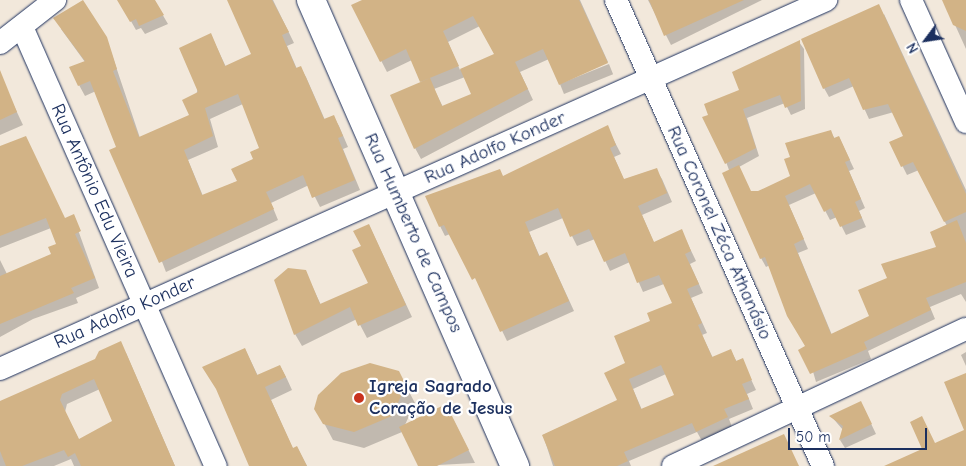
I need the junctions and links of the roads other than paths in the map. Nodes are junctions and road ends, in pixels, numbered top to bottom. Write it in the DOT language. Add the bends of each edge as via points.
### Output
graph roads {
  1 [pos="55,0"];
  2 [pos="310,0"];
  3 [pos="616,0"];
  4 [pos="826,0"];
  5 [pos="912,0"];
  6 [pos="22,27"];
  7 [pos="0,43"];
  8 [pos="651,78"];
  9 [pos="966,122"];
  10 [pos="396,192"];
  11 [pos="144,305"];
  12 [pos="966,330"];
  13 [pos="0,369"];
  14 [pos="797,408"];
  15 [pos="216,466"];
  16 [pos="515,466"];
  17 [pos="673,466"];
  18 [pos="822,466"];
  1 -- 6 [label="street"];
  2 -- 10 [label="main road, Rua Humberto de Campos"];
  3 -- 8 [label="street, Rua Coronel Zéca Athanásio"];
  4 -- 8 [label="street, Rua Adolfo Konder"];
  5 -- 9 [label="street"];
  6 -- 7 [label="street"];
  6 -- 11 [label="street, Rua Antônio Edu Vieira"];
  8 -- 10 [label="street, Rua Adolfo Konder"];
  8 -- 14 [label="street, Rua Coronel Zéca Athanásio"];
  10 -- 11 [label="street, Rua Adolfo Konder"];
  10 -- 16 [label="main road, Rua Humberto de Campos"];
  11 -- 13 [label="street, Rua Adolfo Konder"];
  11 -- 15 [label="street, Rua Antônio Edu Vieira"];
  12 -- 14 [label="street"];
  14 -- 17 [label="street"];
  14 -- 18 [label="street, Rua Coronel Zéca Athanásio"];
}
